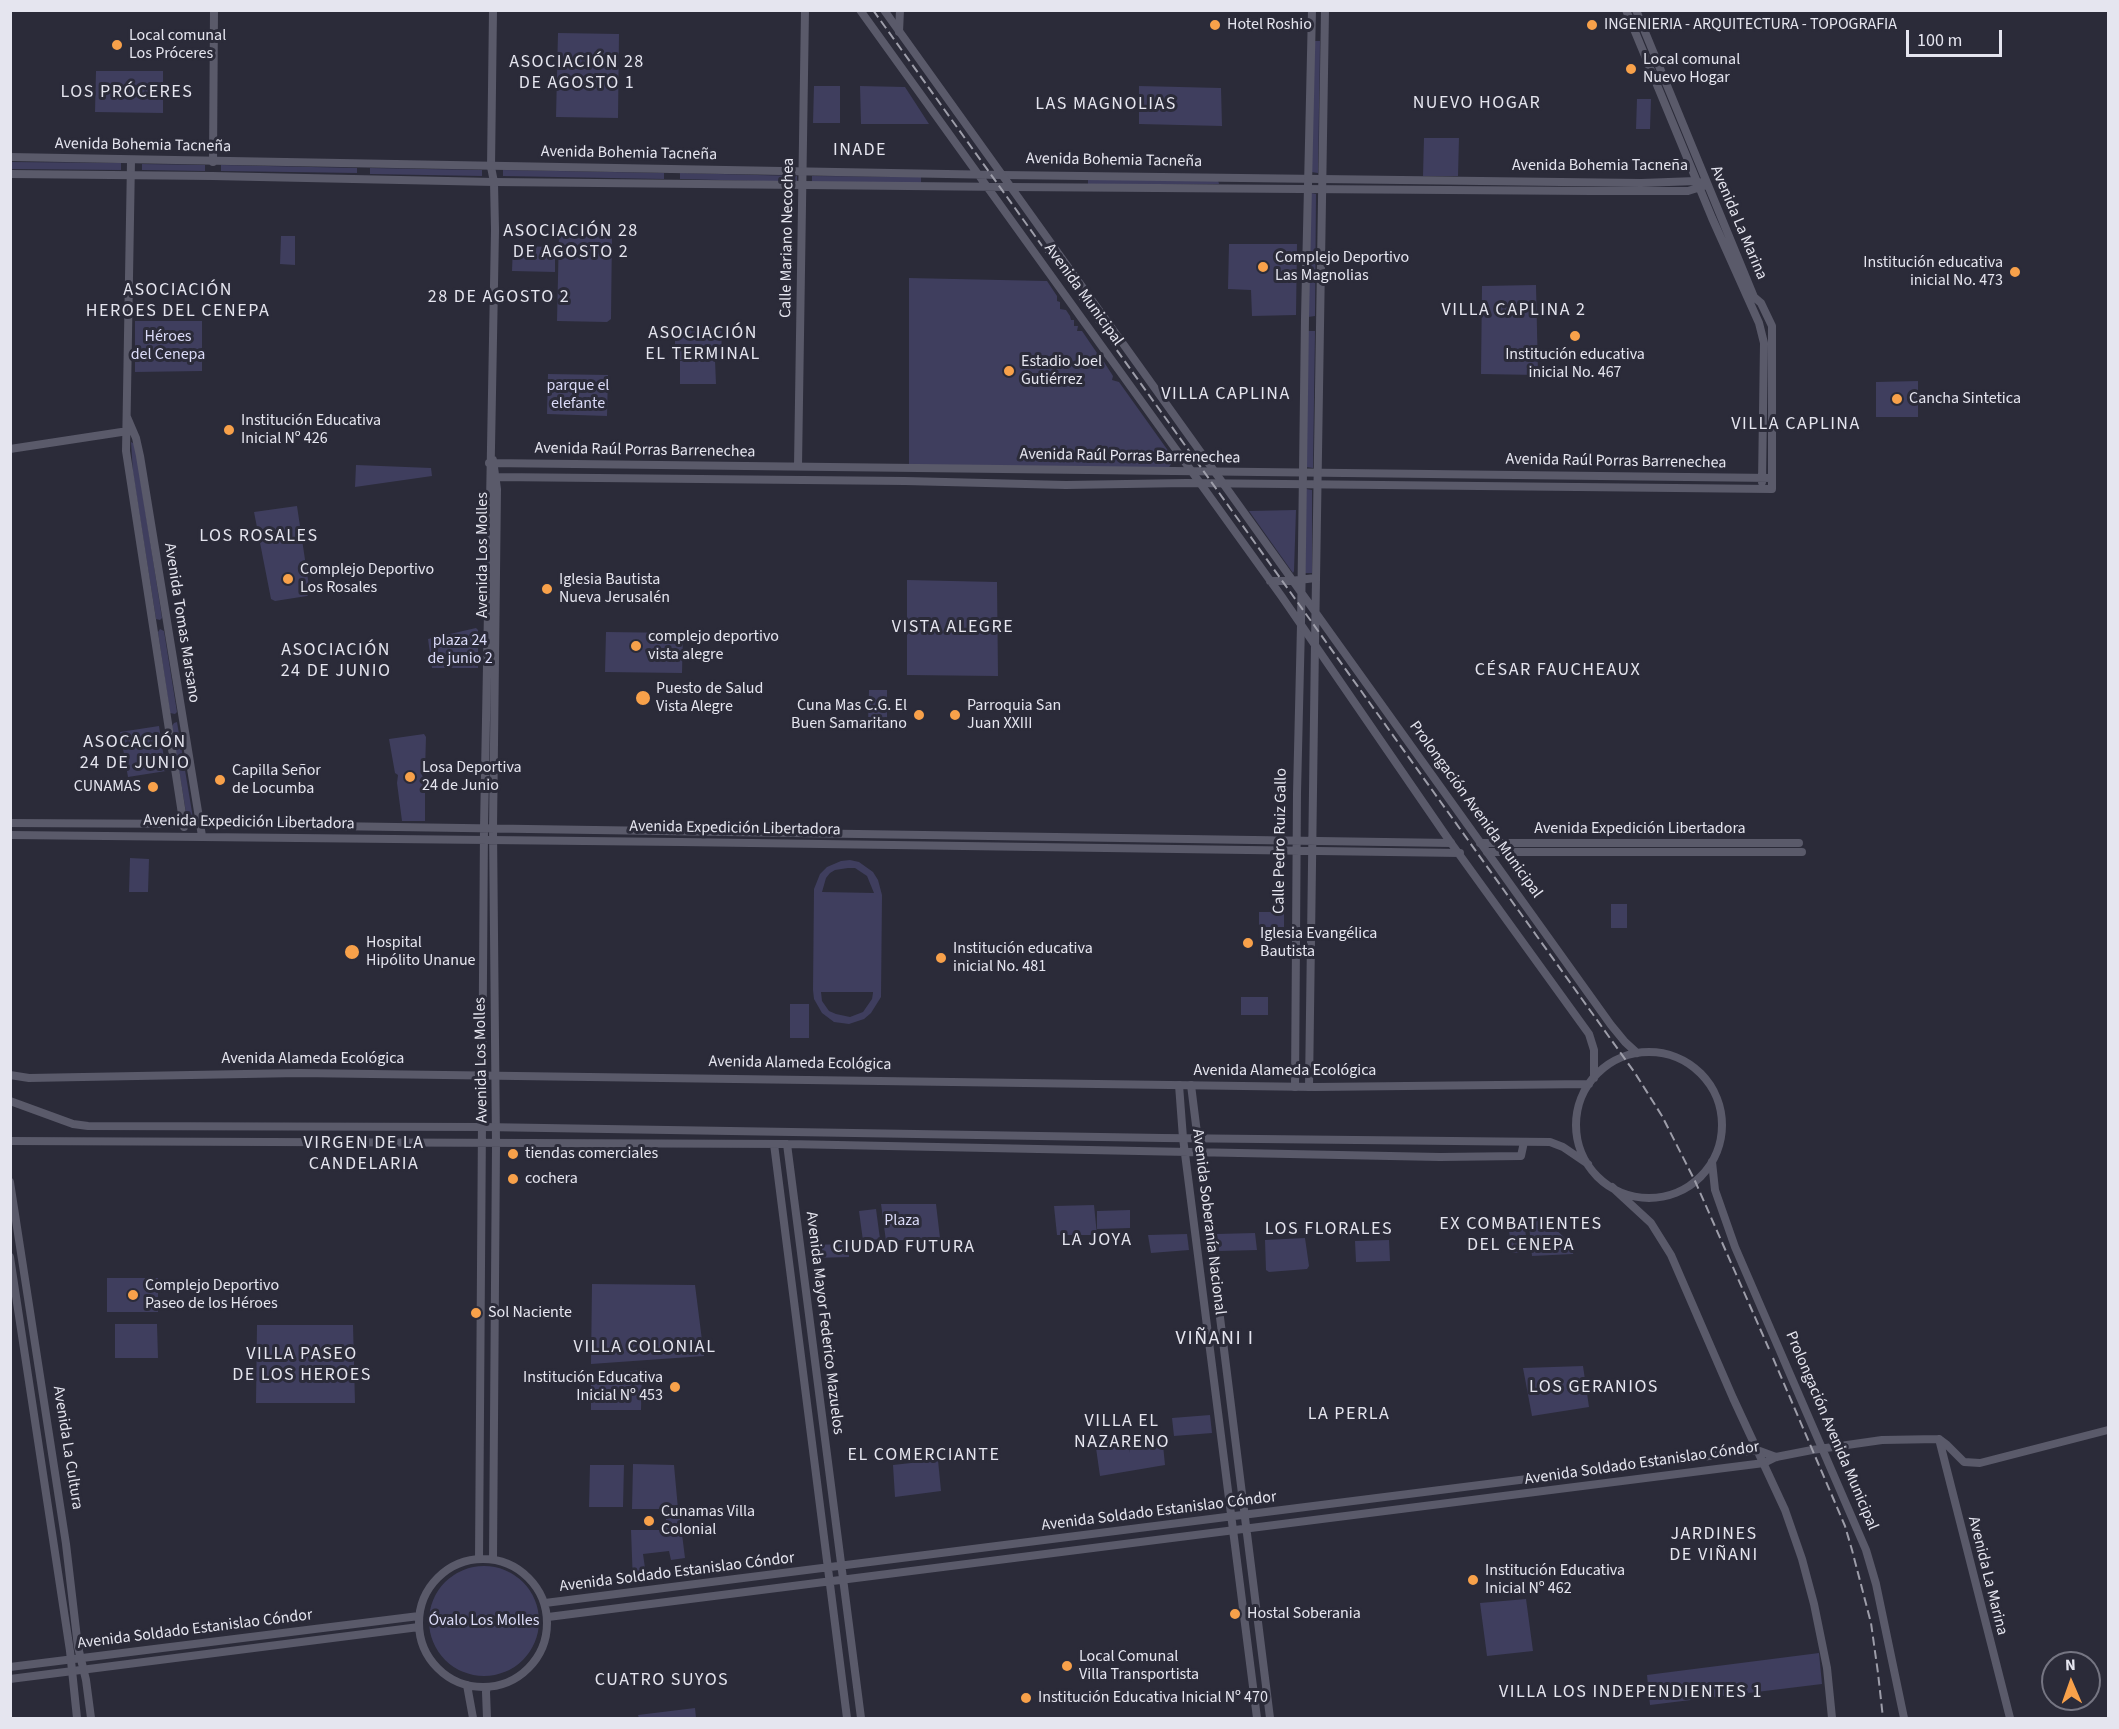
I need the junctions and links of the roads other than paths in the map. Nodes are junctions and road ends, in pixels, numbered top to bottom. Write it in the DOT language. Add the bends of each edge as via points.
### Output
graph roads {
  1 [pos="214,10"];
  2 [pos="493,10"];
  3 [pos="805,10"];
  4 [pos="861,10"];
  5 [pos="884,10"];
  6 [pos="900,10"];
  7 [pos="1312,10"];
  8 [pos="1325,10"];
  9 [pos="1626,10"];
  10 [pos="1636,10"];
  11 [pos="890,15"];
  12 [pos="899,32"];
  13 [pos="10,157"];
  14 [pos="131,161"];
  15 [pos="213,162"];
  16 [pos="491,167"];
  17 [pos="802,172"];
  18 [pos="10,174"];
  19 [pos="930,174"];
  20 [pos="131,175"];
  21 [pos="979,175"];
  22 [pos="1002,175"];
  23 [pos="1307,179"];
  24 [pos="1322,179"];
  25 [pos="494,182"];
  26 [pos="1701,184"];
  27 [pos="802,185"];
  28 [pos="930,186"];
  29 [pos="987,187"];
  30 [pos="1010,187"];
  31 [pos="1307,189"];
  32 [pos="1322,189"];
  33 [pos="129,431"];
  34 [pos="10,449"];
  35 [pos="492,463"];
  36 [pos="798,466"];
  37 [pos="1191,471"];
  38 [pos="1215,471"];
  39 [pos="1303,472"];
  40 [pos="1317,472"];
  41 [pos="495,477"];
  42 [pos="1762,477"];
  43 [pos="1772,478"];
  44 [pos="1201,484"];
  45 [pos="1224,484"];
  46 [pos="1303,484"];
  47 [pos="1317,484"];
  48 [pos="1762,489"];
  49 [pos="1772,489"];
  50 [pos="1315,578"];
  51 [pos="1303,579"];
  52 [pos="1270,581"];
  53 [pos="1287,581"];
  54 [pos="1303,596"];
  55 [pos="1282,597"];
  56 [pos="1315,615"];
  57 [pos="1301,625"];
  58 [pos="1315,643"];
  59 [pos="10,824"];
  60 [pos="183,824"];
  61 [pos="199,824"];
  62 [pos="484,828"];
  63 [pos="493,829"];
  64 [pos="10,835"];
  65 [pos="185,836"];
  66 [pos="202,836"];
  67 [pos="484,840"];
  68 [pos="493,840"];
  69 [pos="1296,841"];
  70 [pos="1311,841"];
  71 [pos="1451,843"];
  72 [pos="1480,843"];
  73 [pos="1799,843"];
  74 [pos="1296,852"];
  75 [pos="1311,852"];
  76 [pos="1487,852"];
  77 [pos="1802,852"];
  78 [pos="1460,854"];
  79 [pos="1637,1053"];
  80 [pos="10,1074"];
  81 [pos="483,1075"];
  82 [pos="495,1075"];
  83 [pos="1591,1081"];
  84 [pos="1179,1085"];
  85 [pos="1191,1085"];
  86 [pos="1295,1087"];
  87 [pos="1309,1087"];
  88 [pos="10,1101"];
  89 [pos="483,1127"];
  90 [pos="496,1127"];
  91 [pos="1183,1138"];
  92 [pos="1197,1138"];
  93 [pos="10,1141"];
  94 [pos="1524,1142"];
  95 [pos="483,1144"];
  96 [pos="496,1144"];
  97 [pos="774,1144"];
  98 [pos="787,1144"];
  99 [pos="1185,1151"];
  100 [pos="1198,1152"];
  101 [pos="1712,1162"];
  102 [pos="1588,1164"];
  103 [pos="10,1182"];
  104 [pos="1612,1187"];
  105 [pos="1208,1236"];
  106 [pos="1196,1237"];
  107 [pos="10,1257"];
  108 [pos="1232,1423"];
  109 [pos="1220,1424"];
  110 [pos="2109,1430"];
  111 [pos="1939,1439"];
  112 [pos="1821,1448"];
  113 [pos="1757,1450"];
  114 [pos="1776,1457"];
  115 [pos="1764,1463"];
  116 [pos="1244,1515"];
  117 [pos="1232,1516"];
  118 [pos="1246,1529"];
  119 [pos="1233,1530"];
  120 [pos="479,1559"];
  121 [pos="493,1560"];
  122 [pos="841,1566"];
  123 [pos="828,1568"];
  124 [pos="843,1580"];
  125 [pos="830,1581"];
  126 [pos="545,1603"];
  127 [pos="420,1616"];
  128 [pos="548,1617"];
  129 [pos="419,1627"];
  130 [pos="81,1658"];
  131 [pos="71,1660"];
  132 [pos="10,1667"];
  133 [pos="84,1670"];
  134 [pos="72,1671"];
  135 [pos="10,1679"];
  136 [pos="467,1685"];
  137 [pos="487,1687"];
  138 [pos="77,1719"];
  139 [pos="91,1719"];
  140 [pos="473,1719"];
  141 [pos="488,1719"];
  142 [pos="847,1719"];
  143 [pos="861,1719"];
  144 [pos="1257,1719"];
  145 [pos="1270,1719"];
  146 [pos="1832,1719"];
  147 [pos="1904,1719"];
  148 [pos="2010,1719"];
  1 -- 15 [label="street"];
  2 -- 16 [label="street, Avenida Los Molles"];
  3 -- 17 [label="street, Calle Mariano Necochea"];
  4 -- 21 [label="main road, Avenida Municipal"];
  5 -- 11 [label="main road, Avenida Municipal"];
  6 -- 12 [label="street"];
  7 -- 23 [label="main road, Calle Pedro Ruiz Gallo"];
  8 -- 24 [label="main road, Calle Pedro Ruiz Gallo"];
  9 -- 26 [label="street, Avenida La Marina"];
  10 -- 26 [label="street, Avenida La Marina"];
  11 -- 12 [label="main road, Avenida Municipal"];
  12 -- 22 [label="main road, Avenida Municipal"];
  13 -- 14 [label="main road, Avenida Bohemia Tacneña"];
  14 -- 15 [label="main road, Avenida Bohemia Tacneña"];
  14 -- 20 [label="street, Avenida Tomas Marsano"];
  15 -- 16 [label="main road, Avenida Bohemia Tacneña"];
  16 -- 17 [label="main road, Avenida Bohemia Tacneña"];
  16 -- 25 [label="street, Avenida Los Molles"];
  17 -- 19 [label="main road, Avenida Bohemia Tacneña"];
  17 -- 27 [label="street, Calle Mariano Necochea"];
  18 -- 20 [label="main road, Avenida Bohemia Tacneña"];
  19 -- 21 [label="main road, Avenida Bohemia Tacneña"];
  19 -- 28 [label="main road"];
  20 -- 25 [label="main road, Avenida Bohemia Tacneña"];
  20 -- 33 [label="street, Avenida Tomas Marsano" via="126,416"];
  21 -- 22 [label="main road, Avenida Bohemia Tacneña"];
  21 -- 29 [label="main road, Avenida Municipal"];
  22 -- 23 [label="street, Avenida Bohemia Tacneña"];
  22 -- 30 [label="main road, Avenida Municipal"];
  23 -- 24 [label="street, Avenida Bohemia Tacneña"];
  23 -- 31 [label="main road, Calle Pedro Ruiz Gallo"];
  24 -- 26 [label="street, Avenida Bohemia Tacneña"];
  24 -- 32 [label="main road, Calle Pedro Ruiz Gallo"];
  25 -- 27 [label="main road, Avenida Bohemia Tacneña"];
  25 -- 35 [label="street, Avenida Los Molles"];
  26 -- 32 [label="street, Avenida Bohemia Tacneña" via="1688,191"];
  26 -- 42 [label="street, Avenida La Marina" via="1764,343"];
  26 -- 43 [label="street, Avenida La Marina" via="1754,297 1772,326"];
  27 -- 28 [label="main road, Avenida Bohemia Tacneña"];
  27 -- 36 [label="street, Calle Mariano Necochea"];
  28 -- 29 [label="main road, Avenida Bohemia Tacneña"];
  29 -- 30 [label="main road, Avenida Bohemia Tacneña"];
  29 -- 37 [label="main road, Avenida Municipal"];
  30 -- 31 [label="street, Avenida Bohemia Tacneña"];
  30 -- 38 [label="main road, Avenida Municipal"];
  31 -- 32 [label="street, Avenida Bohemia Tacneña"];
  31 -- 39 [label="main road, Calle Pedro Ruiz Gallo"];
  32 -- 40 [label="main road, Calle Pedro Ruiz Gallo"];
  33 -- 34 [label="street"];
  33 -- 60 [label="street, Avenida Tomas Marsano" via="131,485"];
  33 -- 61 [label="street, Avenida Tomas Marsano" via="136,438 142,468"];
  35 -- 36 [label="street, Avenida Raúl Porras Barrenechea"];
  35 -- 41 [label="street, Avenida Los Molles"];
  35 -- 62 [label="street, Avenida Los Molles"];
  36 -- 37 [label="street, Avenida Raúl Porras Barrenechea"];
  37 -- 38 [label="street, Avenida Raúl Porras Barrenechea"];
  37 -- 44 [label="main road, Avenida Municipal"];
  38 -- 39 [label="street, Avenida Raúl Porras Barrenechea"];
  38 -- 45 [label="main road, Avenida Municipal"];
  39 -- 40 [label="street, Avenida Raúl Porras Barrenechea"];
  39 -- 46 [label="main road, Calle Pedro Ruiz Gallo"];
  40 -- 42 [label="street, Avenida Raúl Porras Barrenechea"];
  40 -- 47 [label="main road, Calle Pedro Ruiz Gallo"];
  41 -- 44 [label="street, Avenida Raúl Porras Barrenechea"];
  41 -- 63 [label="street, Avenida Los Molles"];
  42 -- 43 [label="street, Avenida Raúl Porras Barrenechea"];
  42 -- 48 [label="street, Avenida La Marina"];
  43 -- 49 [label="street, Avenida La Marina"];
  44 -- 45 [label="street, Avenida Raúl Porras Barrenechea"];
  44 -- 52 [label="main road, Avenida Municipal"];
  45 -- 46 [label="street, Avenida Raúl Porras Barrenechea"];
  45 -- 53 [label="main road, Avenida Municipal"];
  46 -- 47 [label="street, Avenida Raúl Porras Barrenechea"];
  46 -- 51 [label="main road, Calle Pedro Ruiz Gallo"];
  47 -- 48 [label="street, Avenida Raúl Porras Barrenechea"];
  47 -- 50 [label="main road, Calle Pedro Ruiz Gallo"];
  48 -- 49 [label="street, Avenida Raúl Porras Barrenechea"];
  50 -- 51 [label="main road"];
  50 -- 56 [label="main road, Calle Pedro Ruiz Gallo"];
  51 -- 53 [label="main road"];
  51 -- 54 [label="main road, Calle Pedro Ruiz Gallo"];
  52 -- 53 [label="main road"];
  52 -- 55 [label="main road, Avenida Municipal"];
  53 -- 54 [label="main road, Prolongación Avenida Municipal"];
  54 -- 56 [label="main road, Prolongación Avenida Municipal"];
  54 -- 57 [label="main road, Calle Pedro Ruiz Gallo"];
  55 -- 57 [label="main road, Prolongación Avenida Municipal"];
  56 -- 58 [label="main road, Calle Pedro Ruiz Gallo"];
  56 -- 72 [label="main road, Prolongación Avenida Municipal"];
  57 -- 58 [label="main road, Prolongación Avenida Municipal"];
  57 -- 69 [label="street, Calle Pedro Ruiz Gallo"];
  58 -- 70 [label="street, Calle Pedro Ruiz Gallo"];
  58 -- 71 [label="main road, Prolongación Avenida Municipal"];
  59 -- 60 [label="street, Avenida Expedición Libertadora"];
  60 -- 61 [label="street, Avenida Expedición Libertadora"];
  60 -- 65 [label="street, Avenida Tomas Marsano"];
  61 -- 62 [label="street, Avenida Expedición Libertadora"];
  61 -- 66 [label="street, Avenida Tomas Marsano"];
  62 -- 63 [label="street, Avenida Expedición Libertadora"];
  62 -- 67 [label="street, Avenida Los Molles"];
  63 -- 68 [label="street, Avenida Los Molles"];
  63 -- 69 [label="street, Avenida Expedición Libertadora"];
  64 -- 65 [label="street, Avenida Expedición Libertadora"];
  65 -- 66 [label="street, Avenida Expedición Libertadora"];
  66 -- 67 [label="street, Avenida Expedición Libertadora"];
  67 -- 68 [label="street, Avenida Expedición Libertadora"];
  67 -- 81 [label="street, Avenida Los Molles"];
  68 -- 74 [label="street, Avenida Expedición Libertadora"];
  68 -- 82 [label="street, Avenida Los Molles"];
  69 -- 70 [label="street, Avenida Expedición Libertadora"];
  69 -- 74 [label="street, Calle Pedro Ruiz Gallo"];
  70 -- 71 [label="street, Avenida Expedición Libertadora"];
  70 -- 75 [label="street, Calle Pedro Ruiz Gallo"];
  71 -- 78 [label="main road, Prolongación Avenida Municipal"];
  72 -- 73 [label="street, Avenida Expedición Libertadora"];
  72 -- 76 [label="main road, Prolongación Avenida Municipal"];
  74 -- 75 [label="street, Avenida Expedición Libertadora"];
  74 -- 86 [label="street, Calle Pedro Ruiz Gallo"];
  75 -- 78 [label="street, Avenida Expedición Libertadora"];
  75 -- 87 [label="street, Calle Pedro Ruiz Gallo"];
  76 -- 77 [label="street, Avenida Expedición Libertadora"];
  76 -- 79 [label="main road, Prolongación Avenida Municipal" via="1618,1035"];
  78 -- 83 [label="main road, Prolongación Avenida Municipal" via="1589,1034 1594,1050"];
  79 -- 83 [label="main road, Prolongación Avenida Municipal" via="1613,1062"];
  79 -- 101 [label="main road, Prolongación Avenida Municipal" via="1663,1053 1679,1058 1711,1085 1722,1125"];
  80 -- 81 [label="main road, Avenida Alameda Ecológica" via="29,1078 299,1072"];
  81 -- 82 [label="main road, Avenida Alameda Ecológica"];
  81 -- 89 [label="street, Avenida Los Molles"];
  82 -- 84 [label="main road, Avenida Alameda Ecológica"];
  82 -- 90 [label="street, Avenida Los Molles"];
  83 -- 87 [label="main road, Avenida Alameda Ecológica"];
  83 -- 102 [label="main road, Prolongación Avenida Municipal" via="1581,1099 1576,1124"];
  84 -- 85 [label="main road, Avenida Alameda Ecológica"];
  84 -- 91 [label="street, Avenida Soberanía Nacional"];
  85 -- 86 [label="main road, Avenida Alameda Ecológica"];
  85 -- 92 [label="street, Avenida Soberanía Nacional"];
  86 -- 87 [label="main road, Avenida Alameda Ecológica"];
  88 -- 89 [label="main road" via="88,1126"];
  89 -- 90 [label="main road"];
  89 -- 95 [label="street, Avenida Los Molles"];
  90 -- 91 [label="main road"];
  90 -- 96 [label="street, Avenida Los Molles"];
  91 -- 92 [label="main road"];
  91 -- 99 [label="street, Avenida Soberanía Nacional"];
  92 -- 94 [label="main road"];
  92 -- 100 [label="street, Avenida Soberanía Nacional"];
  93 -- 95 [label="street"];
  94 -- 100 [label="street" via="1521,1156"];
  94 -- 102 [label="main road" via="1563,1146"];
  95 -- 96 [label="street"];
  95 -- 120 [label="street, Avenida Los Molles"];
  96 -- 97 [label="street"];
  96 -- 121 [label="street, Avenida Los Molles"];
  97 -- 98 [label="street"];
  97 -- 123 [label="street, Avenida Mayor Federico Mazuelos"];
  98 -- 99 [label="street"];
  98 -- 122 [label="street, Avenida Mayor Federico Mazuelos"];
  99 -- 100 [label="street"];
  99 -- 106 [label="street, Avenida Soberanía Nacional"];
  100 -- 105 [label="street, Avenida Soberanía Nacional"];
  101 -- 104 [label="main road, Prolongación Avenida Municipal" via="1692,1183 1670,1194 1636,1196"];
  101 -- 112 [label="street, Prolongación Avenida Municipal" via="1715,1190 1735,1247"];
  102 -- 104 [label="main road, Prolongación Avenida Municipal"];
  103 -- 130 [label="main road, Avenida La Cultura"];
  104 -- 113 [label="main road, Prolongación Avenida Municipal" via="1651,1223 1671,1255"];
  105 -- 106 [label="street"];
  105 -- 108 [label="street, Avenida Soberanía Nacional"];
  106 -- 109 [label="street, Avenida Soberanía Nacional"];
  107 -- 131 [label="main road, Avenida La Cultura"];
  108 -- 109 [label="street"];
  108 -- 116 [label="street, Avenida Soberanía Nacional"];
  109 -- 117 [label="street, Avenida Soberanía Nacional"];
  110 -- 111 [label="street" via="1980,1463 1964,1462"];
  111 -- 112 [label="street, Avenida Soldado Estanislao Cóndor" via="1882,1440"];
  111 -- 148 [label="street, Avenida La Marina"];
  112 -- 114 [label="street, Avenida Soldado Estanislao Cóndor"];
  112 -- 147 [label="street, Prolongación Avenida Municipal" via="1874,1576"];
  113 -- 114 [label="street, Avenida Soldado Estanislao Cóndor"];
  113 -- 115 [label="main road, Prolongación Avenida Municipal"];
  113 -- 116 [label="street, Avenida Soldado Estanislao Cóndor"];
  114 -- 115 [label="street, Avenida Soldado Estanislao Cóndor"];
  115 -- 118 [label="street, Avenida Soldado Estanislao Cóndor"];
  115 -- 146 [label="main road, Prolongación Avenida Municipal" via="1809,1581 1824,1649"];
  116 -- 117 [label="street, Avenida Soldado Estanislao Cóndor"];
  116 -- 118 [label="street, Avenida Soberanía Nacional"];
  117 -- 119 [label="street, Avenida Soberanía Nacional"];
  117 -- 122 [label="street, Avenida Soldado Estanislao Cóndor"];
  118 -- 119 [label="street, Avenida Soldado Estanislao Cóndor"];
  118 -- 145 [label="street, Avenida Soberanía Nacional"];
  119 -- 124 [label="street, Avenida Soldado Estanislao Cóndor"];
  119 -- 144 [label="street, Avenida Soberanía Nacional"];
  120 -- 121 [label="street"];
  120 -- 127 [label="street" via="462,1563 439,1577 428,1591"];
  121 -- 126 [label="street" via="527,1575"];
  122 -- 123 [label="street, Avenida Soldado Estanislao Cóndor"];
  122 -- 124 [label="street, Avenida Mayor Federico Mazuelos"];
  123 -- 125 [label="street, Avenida Mayor Federico Mazuelos"];
  123 -- 126 [label="street, Avenida Soldado Estanislao Cóndor"];
  124 -- 125 [label="street, Avenida Soldado Estanislao Cóndor"];
  124 -- 143 [label="street, Avenida Mayor Federico Mazuelos"];
  125 -- 128 [label="street, Avenida Soldado Estanislao Cóndor"];
  125 -- 142 [label="street, Avenida Mayor Federico Mazuelos"];
  126 -- 128 [label="street"];
  127 -- 129 [label="street"];
  127 -- 130 [label="street, Avenida Soldado Estanislao Cóndor"];
  128 -- 137 [label="street" via="543,1648 530,1667 510,1681"];
  129 -- 133 [label="street, Avenida Soldado Estanislao Cóndor"];
  129 -- 136 [label="street" via="428,1656 451,1678"];
  130 -- 131 [label="street, Avenida Soldado Estanislao Cóndor"];
  130 -- 133 [label="main road, Avenida La Cultura"];
  131 -- 132 [label="street, Avenida Soldado Estanislao Cóndor"];
  131 -- 134 [label="main road, Avenida La Cultura"];
  133 -- 134 [label="street, Avenida Soldado Estanislao Cóndor"];
  133 -- 139 [label="main road, Avenida La Cultura"];
  134 -- 135 [label="street, Avenida Soldado Estanislao Cóndor"];
  134 -- 138 [label="main road, Avenida La Cultura"];
  136 -- 137 [label="street"];
  136 -- 140 [label="street"];
  137 -- 141 [label="street"];
}
